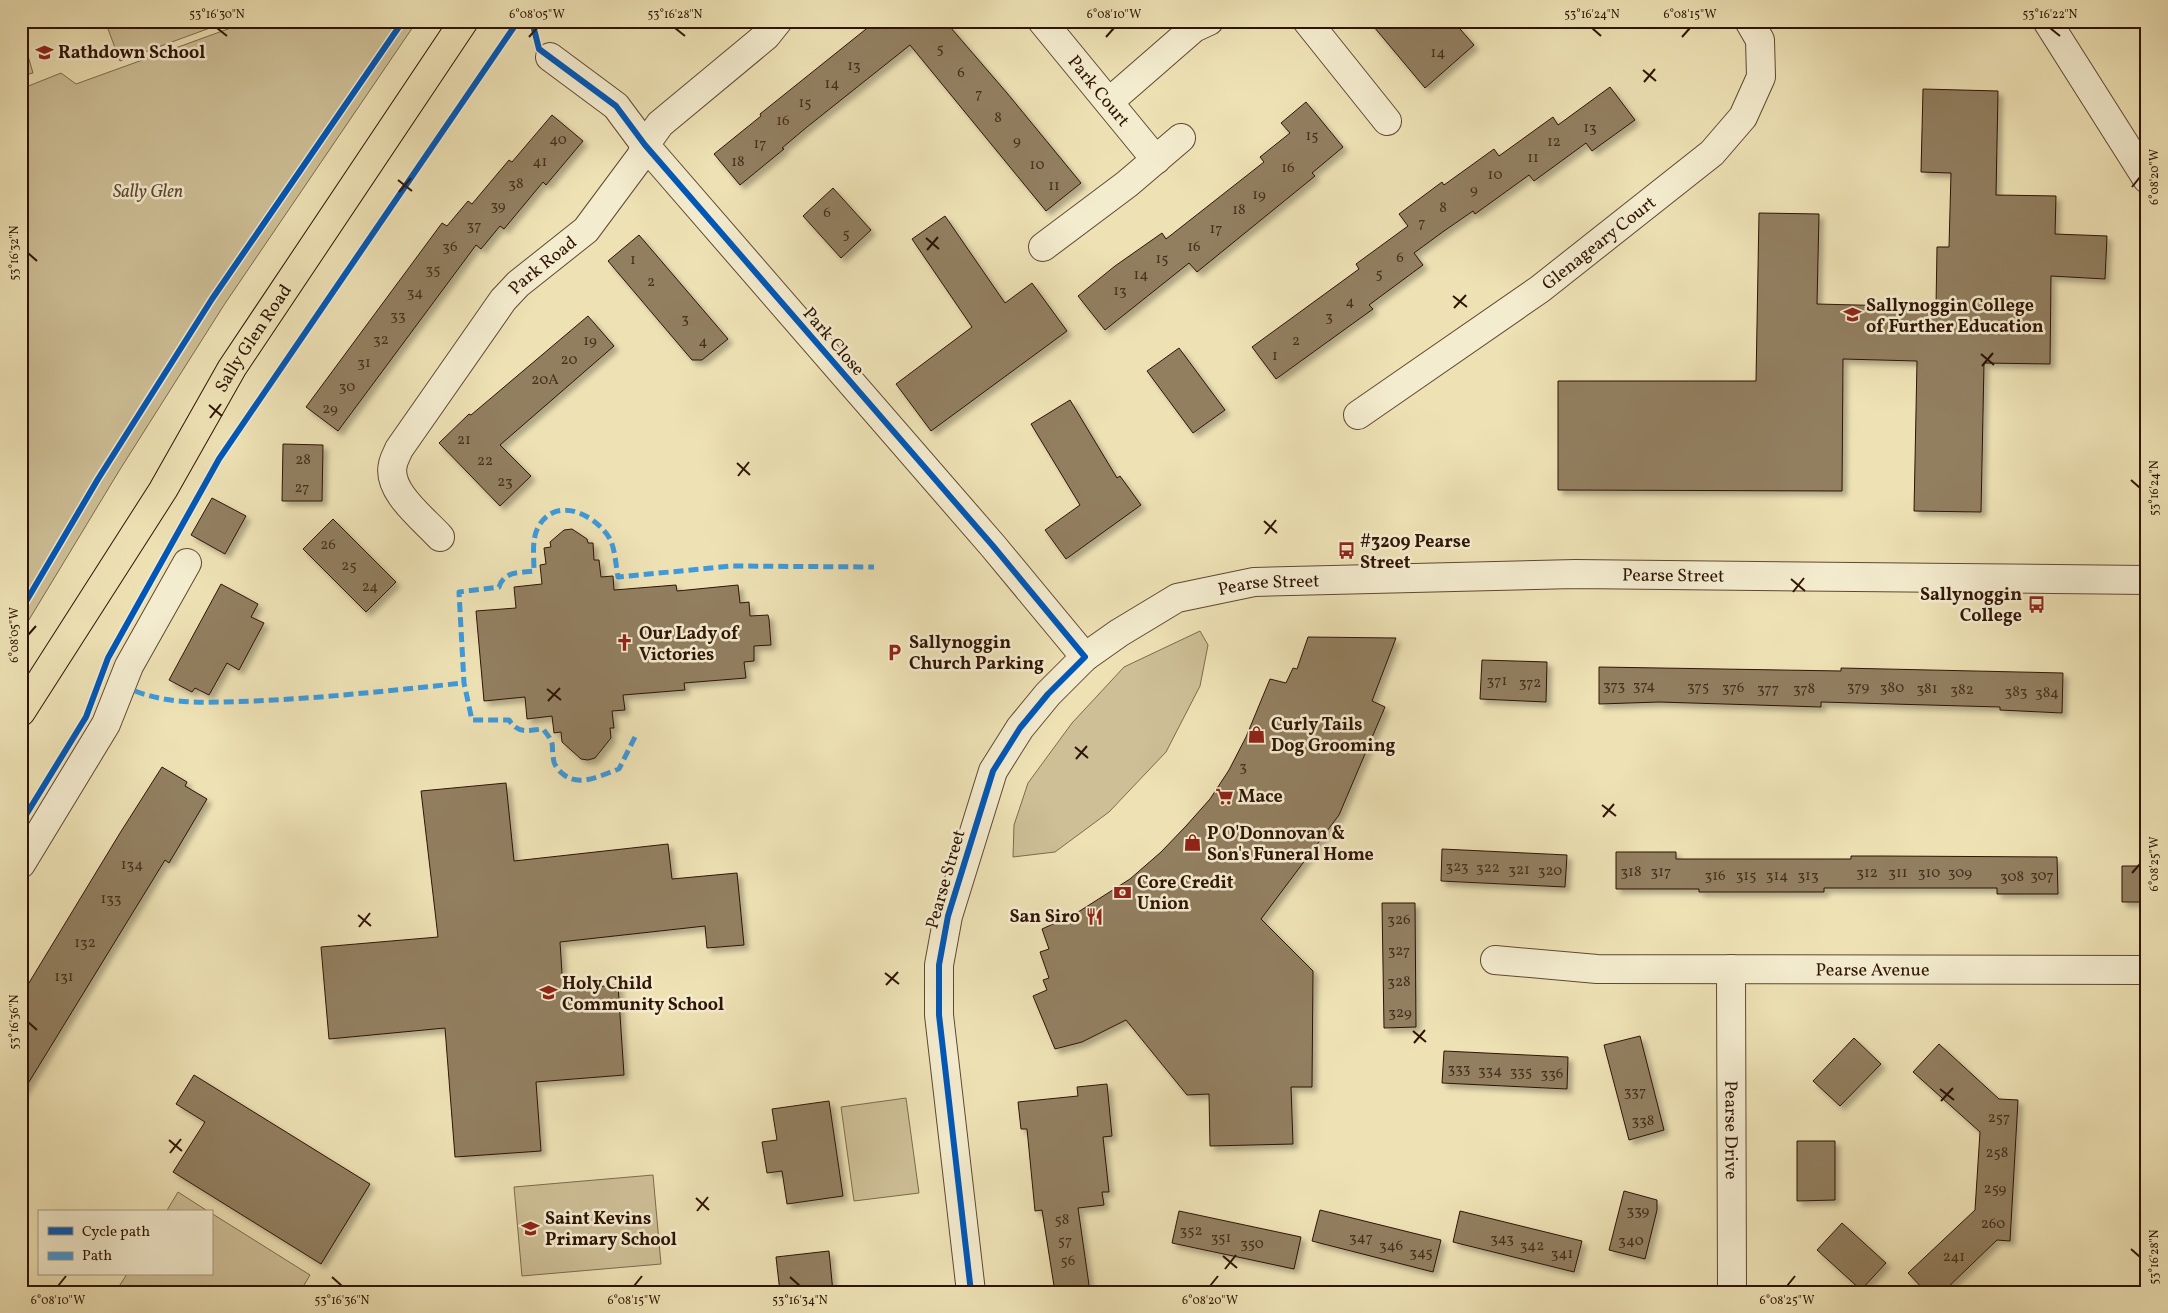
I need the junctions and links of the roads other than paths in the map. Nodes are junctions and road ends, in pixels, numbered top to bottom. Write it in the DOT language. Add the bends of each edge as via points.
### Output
graph roads {
  1 [pos="464,21"];
  2 [pos="778,21"];
  3 [pos="1042,21"];
  4 [pos="1209,21"];
  5 [pos="1307,21"];
  6 [pos="1749,21"];
  7 [pos="2048,21"];
  8 [pos="550,57"];
  9 [pos="1109,102"];
  10 [pos="1387,122"];
  11 [pos="1181,138"];
  12 [pos="645,145"];
  13 [pos="1156,160"];
  14 [pos="2147,179"];
  15 [pos="1043,247"];
  16 [pos="1358,415"];
  17 [pos="440,537"];
  18 [pos="187,562"];
  19 [pos="2147,580"];
  20 [pos="1085,657"];
  21 [pos="21,712"];
  22 [pos="21,864"];
  23 [pos="1495,960"];
  24 [pos="1732,969"];
  25 [pos="2147,970"];
  26 [pos="971,1292"];
  27 [pos="1732,1292"];
  1 -- 21 [label="main road, Sally Glen Road" via="232,368 163,490"];
  2 -- 12 [label="street, Park Road" via="766,36 660,124"];
  3 -- 9 [label="street, Park Court"];
  4 -- 9 [label="street" via="1194,28"];
  5 -- 10 [label="street"];
  6 -- 16 [label="street, Glenageary Court" via="1760,40 1761,76 1743,117 1712,153 1540,289"];
  7 -- 14 [label="street"];
  8 -- 12 [label="street, Park Close" via="616,106"];
  9 -- 13 [label="street, Park Court"];
  11 -- 13 [label="street"];
  12 -- 17 [label="street, Park Road" via="641,156 586,230 518,284 504,300 399,449 392,465 399,493"];
  12 -- 20 [label="street, Park Close" via="993,546"];
  13 -- 15 [label="street"];
  18 -- 22 [label="street" via="129,666 106,724"];
  19 -- 20 [label="street, Pearse Street" via="1575,574 1254,582 1177,598"];
  20 -- 26 [label="street, Pearse Street" via="1020,728 993,771 948,916 940,957 939,1015"];
  23 -- 24 [label="street, Pearse Avenue" via="1597,968"];
  24 -- 25 [label="street, Pearse Avenue"];
  24 -- 27 [label="street, Pearse Drive"];
}
